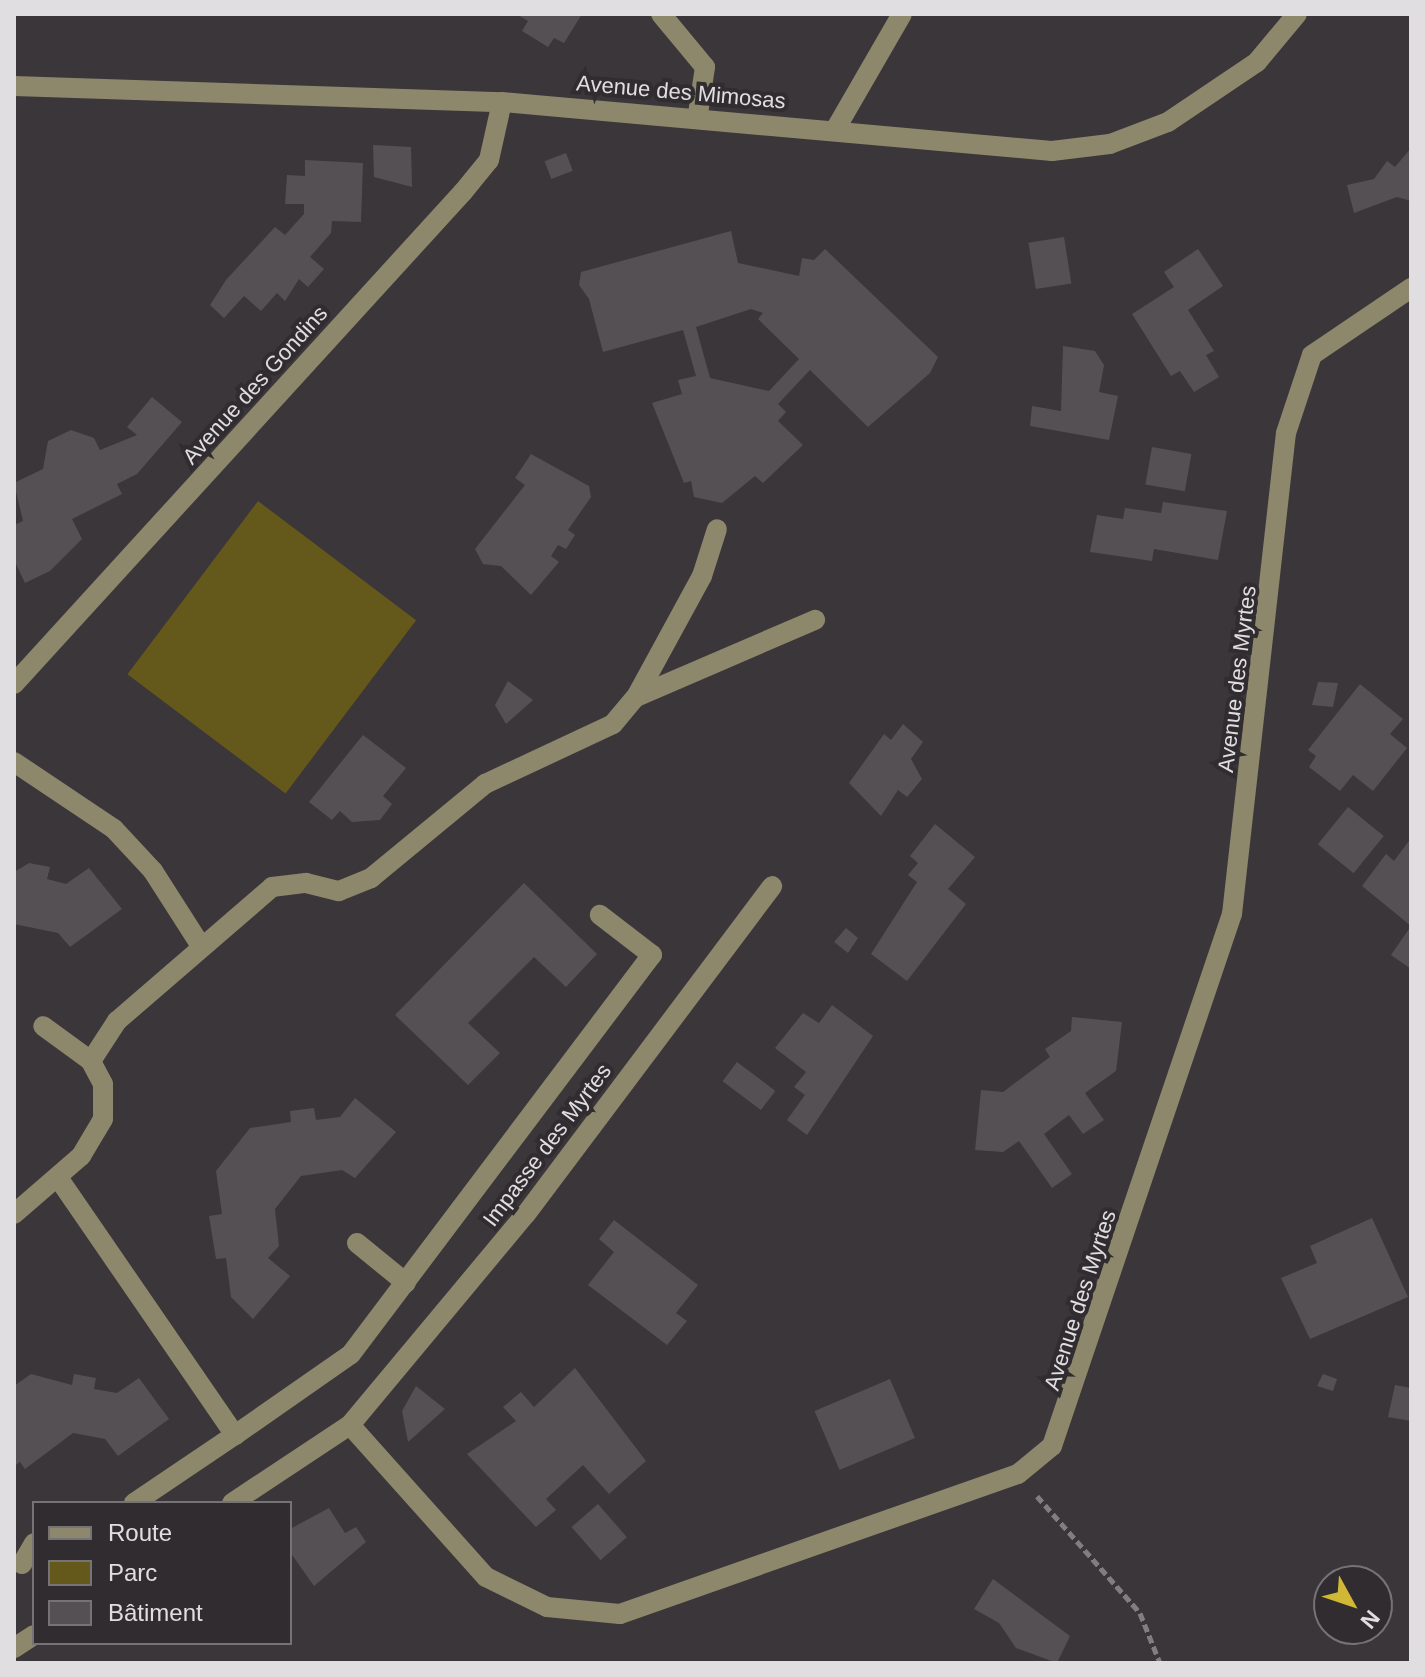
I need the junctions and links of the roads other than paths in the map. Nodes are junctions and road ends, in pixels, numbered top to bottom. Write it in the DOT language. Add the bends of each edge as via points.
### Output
graph roads {
  1 [pos="661,14"];
  2 [pos="902,14"];
  3 [pos="1297,14"];
  4 [pos="14,86"];
  5 [pos="502,102"];
  6 [pos="698,114"];
  7 [pos="835,130"];
  8 [pos="1411,288"];
  9 [pos="717,529"];
  10 [pos="815,620"];
  11 [pos="14,684"];
  12 [pos="636,697"];
  13 [pos="14,762"];
  14 [pos="772,886"];
  15 [pos="600,915"];
  16 [pos="199,943"];
  17 [pos="43,1026"];
  18 [pos="91,1061"];
  19 [pos="59,1179"];
  20 [pos="14,1214"];
  21 [pos="357,1243"];
  22 [pos="406,1283"];
  23 [pos="350,1425"];
  24 [pos="235,1435"];
  25 [pos="137,1501"];
  26 [pos="235,1501"];
  27 [pos="32,1546"];
  28 [pos="22,1564"];
  29 [pos="32,1636"];
  30 [pos="14,1648"];
  1 -- 6 [label="street" via="705,67"];
  2 -- 7 [label="street"];
  3 -- 7 [label="street, Avenue des Mimosas" via="1220,93 1110,144 1000,149"];
  4 -- 5 [label="street, Avenue des Mimosas"];
  5 -- 6 [label="street, Avenue des Mimosas"];
  5 -- 11 [label="street, Avenue des Gondins" via="489,160 463,192"];
  6 -- 7 [label="street, Avenue des Mimosas"];
  8 -- 23 [label="street, Avenue des Myrtes" via="1312,355 1286,433 1232,914 1070,1407 1052,1446 1018,1474 620,1614 547,1607 486,1577"];
  9 -- 12 [label="street" via="702,576"];
  10 -- 12 [label="street"];
  12 -- 16 [label="street" via="613,724 485,784 371,878 339,891 306,883 272,887"];
  13 -- 16 [label="street" via="114,829 153,871"];
  14 -- 23 [label="street, Impasse des Myrtes" via="526,1214"];
  15 -- 22 [label="street" via="652,955"];
  16 -- 18 [label="street" via="117,1021"];
  17 -- 18 [label="street"];
  18 -- 19 [label="street" via="103,1084 103,1119"];
  19 -- 20 [label="street"];
  19 -- 24 [label="street"];
  21 -- 22 [label="street"];
  22 -- 24 [label="street" via="351,1354"];
  23 -- 26 [label="street"];
  24 -- 25 [label="street"];
  27 -- 28 [label="street"];
  29 -- 30 [label="street"];
}
